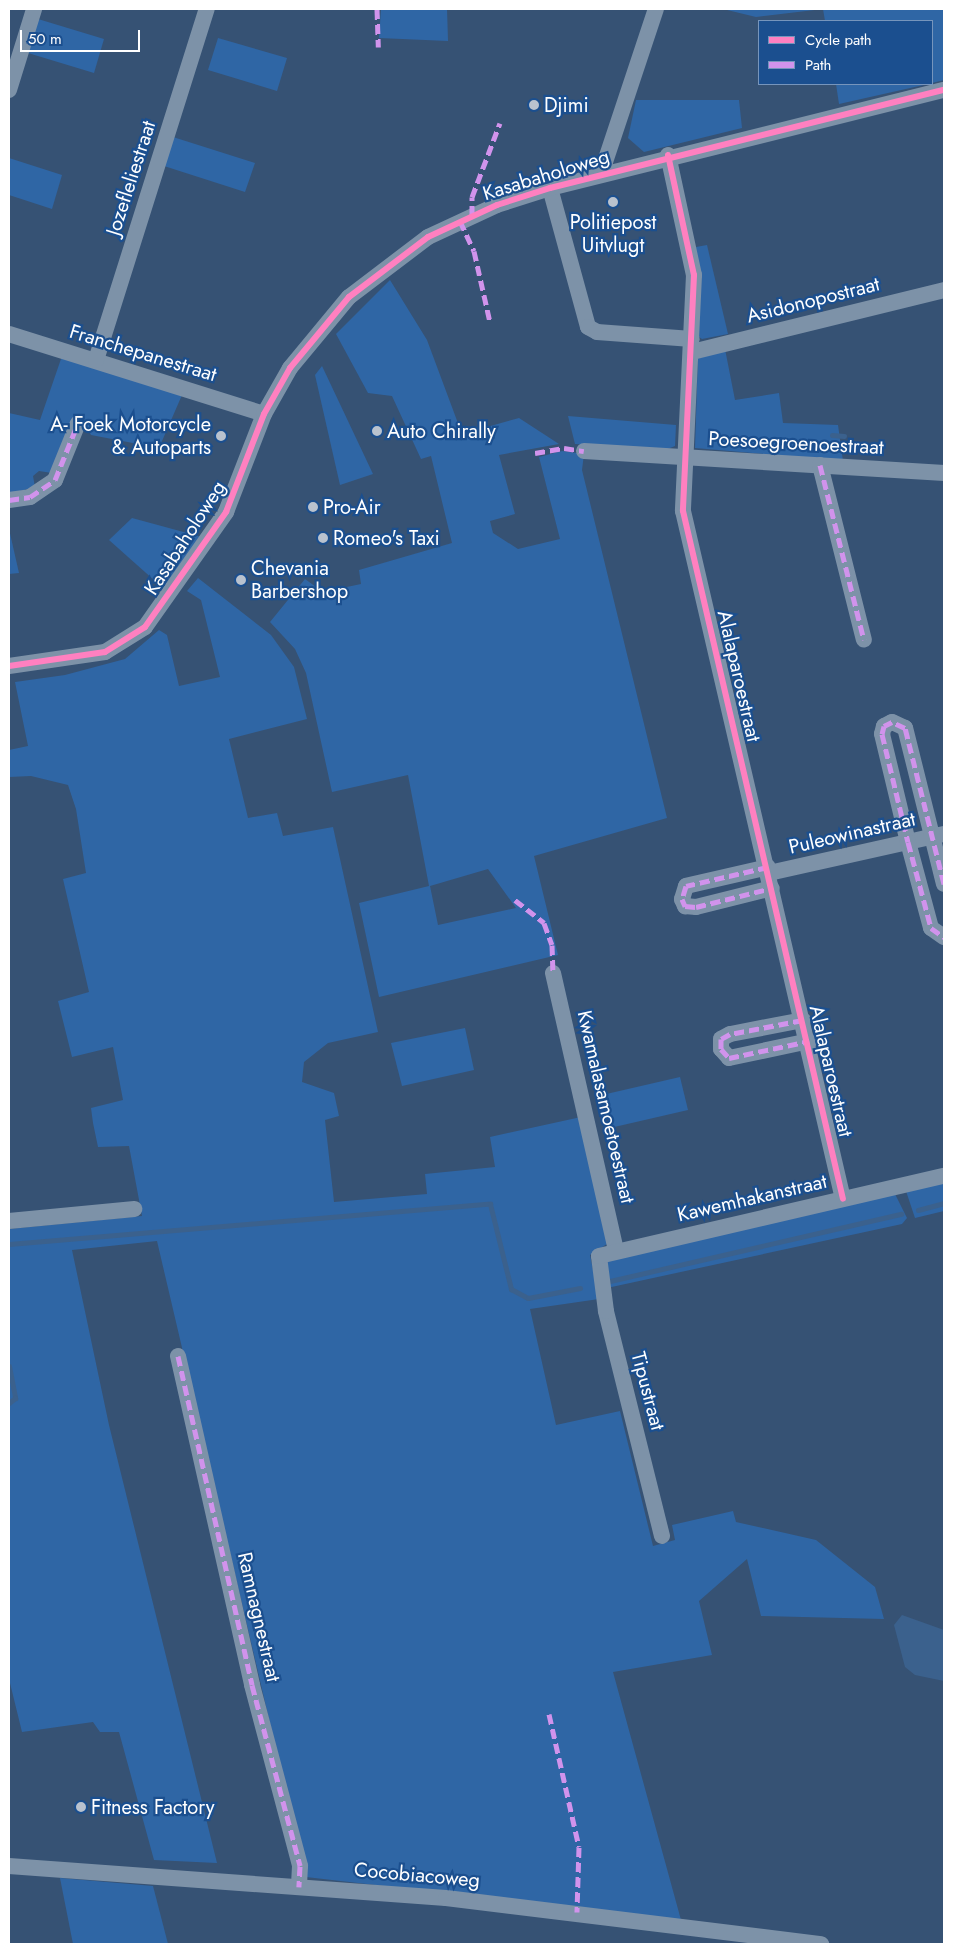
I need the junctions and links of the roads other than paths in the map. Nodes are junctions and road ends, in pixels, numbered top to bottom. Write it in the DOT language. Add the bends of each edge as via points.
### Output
graph roads {
  1 [pos="34,9"];
  2 [pos="207,9"];
  3 [pos="656,9"];
  4 [pos="9,90"];
  5 [pos="944,90"];
  6 [pos="668,155"];
  7 [pos="601,174"];
  8 [pos="550,188"];
  9 [pos="944,290"];
  10 [pos="9,334"];
  11 [pos="692,345"];
  12 [pos="96,360"];
  13 [pos="264,414"];
  14 [pos="78,423"];
  15 [pos="584,451"];
  16 [pos="684,457"];
  17 [pos="820,465"];
  18 [pos="944,473"];
  19 [pos="9,500"];
  20 [pos="864,640"];
  21 [pos="9,666"];
  22 [pos="938,836"];
  23 [pos="908,842"];
  24 [pos="770,876"];
  25 [pos="944,884"];
  26 [pos="944,936"];
  27 [pos="554,972"];
  28 [pos="803,1020"];
  29 [pos="809,1041"];
  30 [pos="944,1176"];
  31 [pos="843,1199"];
  32 [pos="134,1209"];
  33 [pos="9,1221"];
  34 [pos="616,1250"];
  35 [pos="599,1256"];
  36 [pos="178,1356"];
  37 [pos="662,1536"];
  38 [pos="9,1866"];
  39 [pos="299,1887"];
  40 [pos="738,1940"];
  41 [pos="821,1944"];
  1 -- 4 [label="street"];
  2 -- 12 [label="street, Jozefleliestraat"];
  3 -- 7 [label="street"];
  5 -- 6 [label="street, Kasabaholoweg"];
  6 -- 7 [label="street, Kasabaholoweg"];
  6 -- 11 [label="street, Alalaparoestraat" via="694,275"];
  7 -- 8 [label="street, Kasabaholoweg"];
  8 -- 11 [label="street, Asidonopostraat" via="588,327 597,332"];
  8 -- 13 [label="street, Kasabaholoweg" via="472,215 384,268 323,324"];
  9 -- 11 [label="street, Asidonopostraat"];
  10 -- 12 [label="street, Franchepanestraat"];
  11 -- 16 [label="street, Alalaparoestraat"];
  12 -- 13 [label="street, Franchepanestraat"];
  13 -- 21 [label="street, Kasabaholoweg" via="226,512 145,627 105,652"];
  14 -- 19 [label="street" via="55,480 30,497"];
  15 -- 16 [label="street, Poesoegroenoestraat"];
  16 -- 17 [label="street, Poesoegroenoestraat"];
  16 -- 24 [label="street, Alalaparoestraat" via="683,511"];
  17 -- 18 [label="street, Poesoegroenoestraat"];
  17 -- 20 [label="street"];
  22 -- 23 [label="street, Puleowinastraat"];
  22 -- 23 [label="street" via="905,728 892,722 884,726 882,734"];
  22 -- 25 [label="street"];
  23 -- 24 [label="street, Puleowinastraat"];
  23 -- 26 [label="street" via="931,928"];
  24 -- 28 [label="street, Alalaparoestraat"];
  27 -- 34 [label="street, Kwamalasamoetoestraat"];
  28 -- 29 [label="street, Alalaparoestraat"];
  28 -- 29 [label="street" via="730,1034 721,1040 721,1049 730,1058"];
  29 -- 31 [label="street, Alalaparoestraat"];
  30 -- 31 [label="street, Kawemhakanstraat"];
  31 -- 34 [label="street, Kawemhakanstraat"];
  32 -- 33 [label="street"];
  34 -- 35 [label="street, Kawemhakanstraat"];
  35 -- 37 [label="street, Tipustraat" via="606,1311"];
  36 -- 39 [label="street, Ramnagnestraat" via="252,1685 300,1866"];
  38 -- 39 [label="street, Cocobiacoweg"];
  39 -- 40 [label="street, Cocobiacoweg" via="446,1898"];
  40 -- 41 [label="street, Cocobiacoweg"];
}
